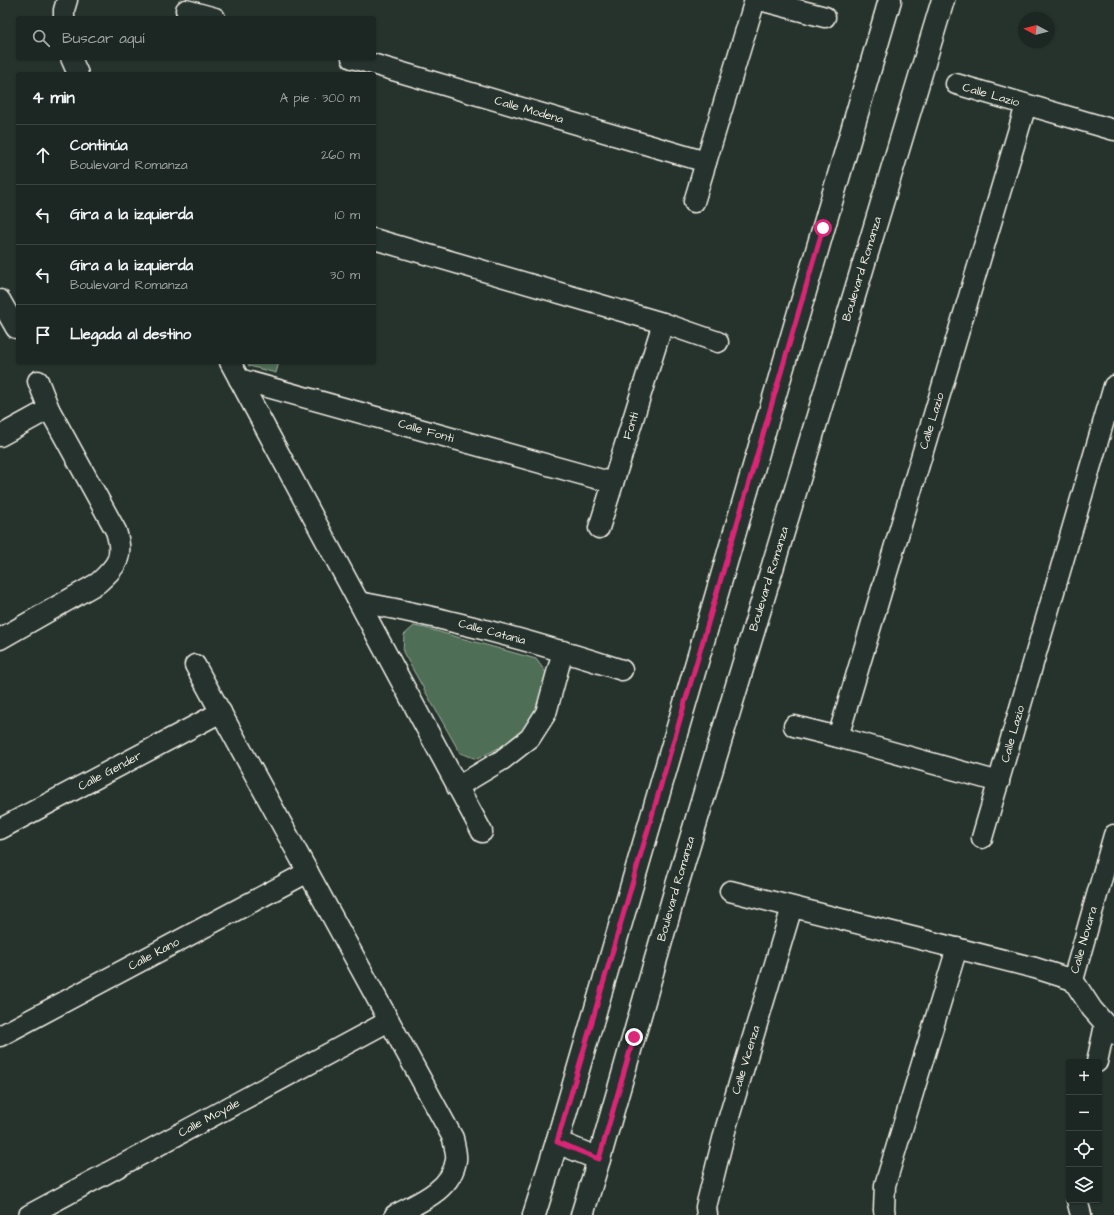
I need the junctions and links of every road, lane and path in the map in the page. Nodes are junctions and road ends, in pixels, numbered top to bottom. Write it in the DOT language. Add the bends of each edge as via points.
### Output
graph roads {
  1 [pos="67,0"];
  2 [pos="755,0"];
  3 [pos="760,0"];
  4 [pos="890,0"];
  5 [pos="943,0"];
  6 [pos="186,9"];
  7 [pos="64,16"];
  8 [pos="209,16"];
  9 [pos="825,17"];
  10 [pos="72,60"];
  11 [pos="359,60"];
  12 [pos="77,72"];
  13 [pos="956,84"];
  14 [pos="1026,105"];
  15 [pos="1114,130"];
  16 [pos="706,162"];
  17 [pos="694,202"];
  18 [pos="376,240"];
  19 [pos="0,300"];
  20 [pos="663,323"];
  21 [pos="16,328"];
  22 [pos="718,342"];
  23 [pos="235,370"];
  24 [pos="38,381"];
  25 [pos="1114,386"];
  26 [pos="49,409"];
  27 [pos="0,436"];
  28 [pos="613,483"];
  29 [pos="599,528"];
  30 [pos="359,602"];
  31 [pos="0,638"];
  32 [pos="563,651"];
  33 [pos="195,665"];
  34 [pos="622,670"];
  35 [pos="221,712"];
  36 [pos="794,726"];
  37 [pos="838,737"];
  38 [pos="999,782"];
  39 [pos="457,787"];
  40 [pos="0,829"];
  41 [pos="482,832"];
  42 [pos="1114,835"];
  43 [pos="982,838"];
  44 [pos="308,872"];
  45 [pos="730,891"];
  46 [pos="792,907"];
  47 [pos="957,948"];
  48 [pos="1073,980"];
  49 [pos="389,1020"];
  50 [pos="1109,1029"];
  51 [pos="0,1036"];
  52 [pos="1098,1059"];
  53 [pos="557,1142"];
  54 [pos="599,1159"];
  55 [pos="1078,1203"];
  56 [pos="29,1215"];
  57 [pos="395,1215"];
  58 [pos="534,1215"];
  59 [pos="582,1215"];
  60 [pos="707,1215"];
  61 [pos="885,1215"];
  62 [pos="1081,1215"];
  1 -- 7 [label="street"];
  2 -- 16 [label="street"];
  3 -- 9 [label="street"];
  4 -- 53 [label="main road"];
  5 -- 54 [label="main road, Boulevard Romanza" via="677,885"];
  6 -- 8 [label="street"];
  10 -- 12 [label="street"];
  11 -- 16 [label="street, Calle Modena"];
  13 -- 14 [label="street, Calle Lazio"];
  14 -- 15 [label="street, Calle Lazio"];
  14 -- 37 [label="street, Calle Lazio"];
  16 -- 17 [label="street"];
  18 -- 20 [label="street"];
  19 -- 21 [label="street"];
  20 -- 22 [label="street"];
  20 -- 28 [label="street, Fonti"];
  23 -- 28 [label="street, Calle Fonti"];
  23 -- 30 [label="street"];
  24 -- 26 [label="street"];
  25 -- 38 [label="street, Calle Lazio"];
  26 -- 27 [label="street"];
  26 -- 31 [label="street" via="116,531 120,545 118,560 110,573 98,583"];
  28 -- 29 [label="street, Fonti"];
  30 -- 32 [label="street, Calle Catania" via="428,615"];
  30 -- 39 [label="street"];
  32 -- 34 [label="street, Calle Catania"];
  32 -- 39 [label="street" via="546,713 530,738 502,760"];
  33 -- 35 [label="street"];
  35 -- 40 [label="street, Calle Gender"];
  35 -- 44 [label="street"];
  36 -- 37 [label="street"];
  37 -- 38 [label="street"];
  38 -- 43 [label="street, Calle Lazio"];
  39 -- 41 [label="street"];
  42 -- 48 [label="street, Calle Novara"];
  44 -- 49 [label="street"];
  44 -- 51 [label="street, Calle Kano"];
  45 -- 46 [label="street"];
  46 -- 47 [label="street"];
  46 -- 60 [label="street, Calle Vicenza" via="726,1127 706,1207"];
  47 -- 48 [label="street"];
  47 -- 61 [label="street" via="885,1185"];
  48 -- 50 [label="street, Calle Novara"];
  49 -- 56 [label="street, Calle Moyale"];
  49 -- 57 [label="street" via="453,1138 456,1160 441,1189"];
  50 -- 52 [label="street"];
  53 -- 54 [label="main road"];
  53 -- 58 [label="main road"];
  54 -- 59 [label="main road, Boulevard Romanza"];
  55 -- 62 [label="street"];
}
